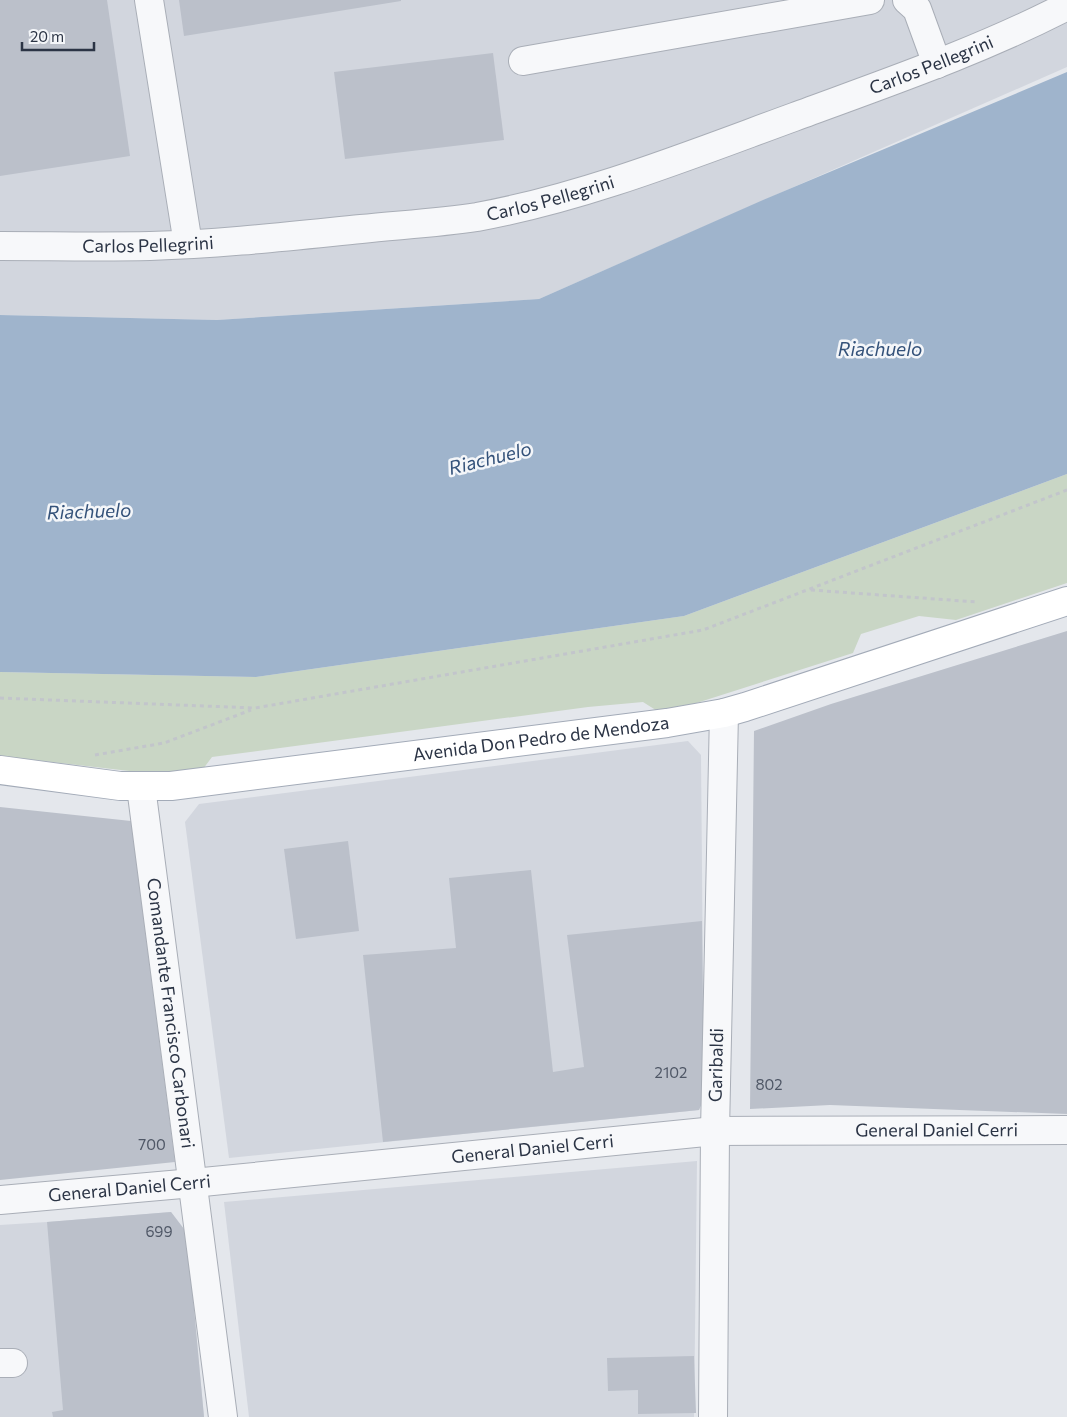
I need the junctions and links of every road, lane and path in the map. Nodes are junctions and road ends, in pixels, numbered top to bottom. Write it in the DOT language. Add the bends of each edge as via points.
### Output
graph roads {
  1 [pos="149,0"];
  2 [pos="870,0"];
  3 [pos="906,0"];
  4 [pos="1067,6"];
  5 [pos="523,61"];
  6 [pos="937,64"];
  7 [pos="188,244"];
  8 [pos="0,246"];
  9 [pos="1067,490"];
  10 [pos="808,589"];
  11 [pos="1067,601"];
  12 [pos="977,602"];
  13 [pos="0,698"];
  14 [pos="254,708"];
  15 [pos="724,713"];
  16 [pos="89,756"];
  17 [pos="0,770"];
  18 [pos="141,787"];
  19 [pos="1067,1130"];
  20 [pos="715,1131"];
  21 [pos="193,1183"];
  22 [pos="0,1200"];
  23 [pos="223,1417"];
  24 [pos="714,1417"];
  1 -- 7 [label="street"];
  2 -- 5 [label="street"];
  3 -- 6 [label="street" via="917,9"];
  4 -- 6 [label="street, Carlos Pellegrini"];
  6 -- 7 [label="street, Carlos Pellegrini" via="624,179 507,211 433,222"];
  7 -- 8 [label="street, Carlos Pellegrini"];
  9 -- 10 [label="path"];
  10 -- 12 [label="path"];
  10 -- 14 [label="path" via="703,630"];
  11 -- 15 [label="main road, Avenida Don Pedro de Mendoza"];
  13 -- 14 [label="path"];
  14 -- 16 [label="path" via="164,743"];
  15 -- 18 [label="main road, Avenida Don Pedro de Mendoza" via="171,786"];
  15 -- 20 [label="street, Garibaldi"];
  17 -- 18 [label="main road, Avenida Don Pedro de Mendoza"];
  18 -- 21 [label="street, Comandante Francisco Carbonari"];
  19 -- 20 [label="street, General Daniel Cerri"];
  20 -- 21 [label="street, General Daniel Cerri"];
  20 -- 24 [label="street, Garibaldi"];
  21 -- 22 [label="street, General Daniel Cerri"];
  21 -- 23 [label="street, Comandante Francisco Carbonari"];
}
